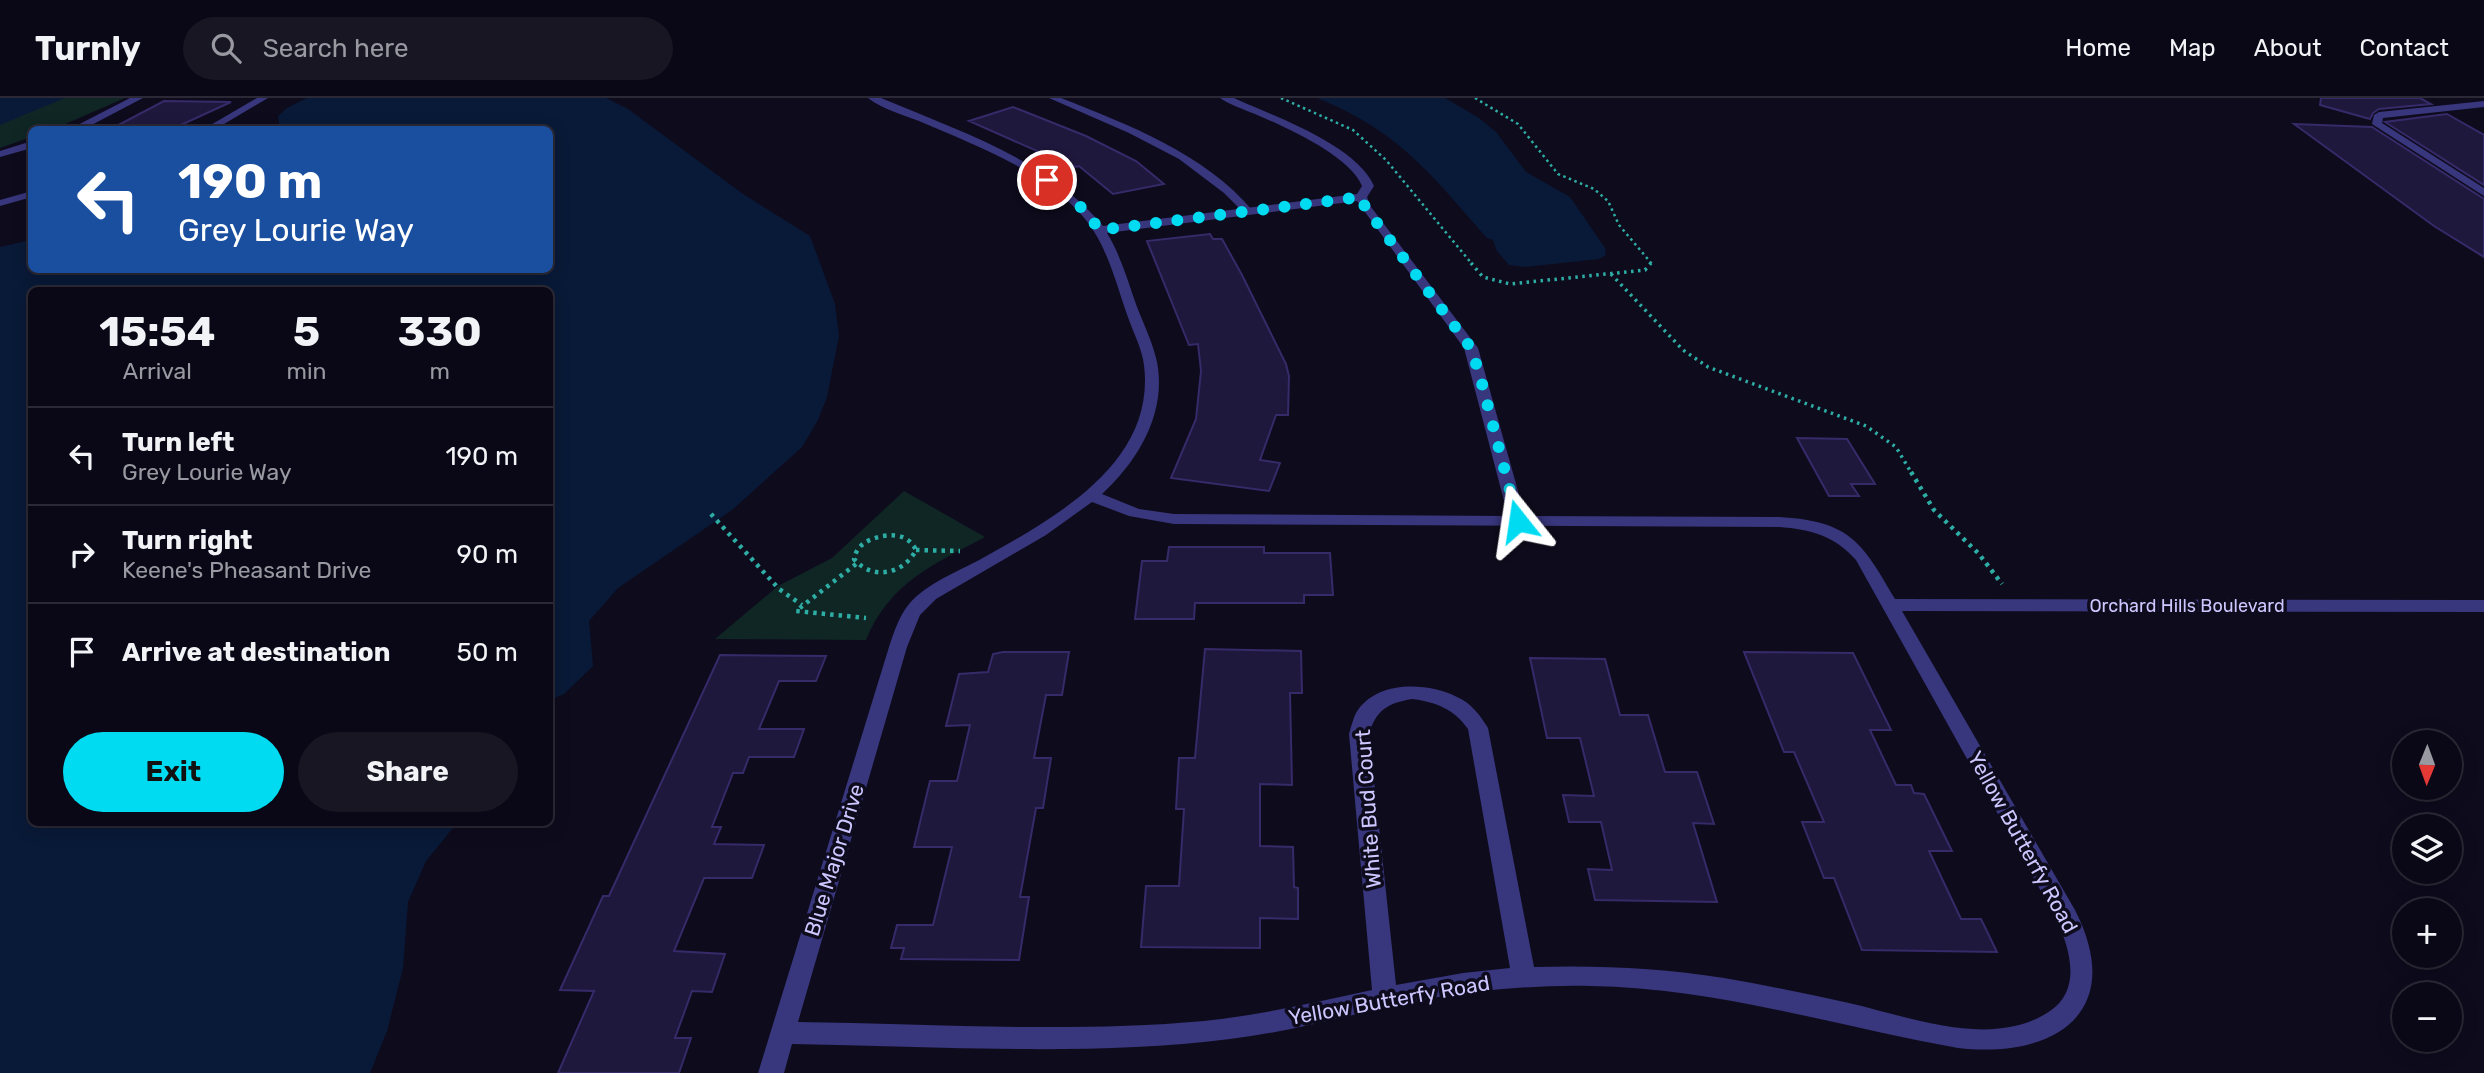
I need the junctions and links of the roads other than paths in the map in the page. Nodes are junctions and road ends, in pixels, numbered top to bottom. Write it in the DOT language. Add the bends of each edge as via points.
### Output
graph roads {
  1 [pos="138,98"];
  2 [pos="264,98"];
  3 [pos="873,98"];
  4 [pos="1054,98"];
  5 [pos="1225,98"];
  6 [pos="2484,104"];
  7 [pos="80,126"];
  8 [pos="213,126"];
  9 [pos="28,145"];
  10 [pos="0,154"];
  11 [pos="2484,193"];
  12 [pos="28,195"];
  13 [pos="1361,197"];
  14 [pos="0,203"];
  15 [pos="1248,211"];
  16 [pos="1100,230"];
  17 [pos="1090,495"];
  18 [pos="1518,521"];
  19 [pos="1890,605"];
  20 [pos="2484,606"];
  21 [pos="1524,978"];
  22 [pos="1385,998"];
  23 [pos="783,1033"];
  24 [pos="771,1073"];
  1 -- 7 [label="street"];
  2 -- 8 [label="lane"];
  3 -- 16 [label="street, Blue Major Drive" via="1030,169 1072,198"];
  4 -- 15 [label="lane" via="1178,154 1219,182"];
  5 -- 13 [label="street" via="1291,128 1360,172 1367,186"];
  6 -- 11 [label="street" via="2379,115 2377,124"];
  9 -- 10 [label="street"];
  12 -- 14 [label="lane"];
  13 -- 15 [label="street"];
  13 -- 18 [label="street" via="1471,348"];
  15 -- 16 [label="street"];
  16 -- 17 [label="street, Blue Major Drive" via="1150,358 1152,386 1147,416 1133,448 1113,476"];
  17 -- 18 [label="street, Yellow Butterfy Road" via="1135,513 1174,519"];
  17 -- 23 [label="street, Blue Major Drive" via="1059,520 924,600 909,618"];
  18 -- 19 [label="street, Yellow Butterfy Road" via="1814,526 1856,548"];
  19 -- 20 [label="street, Orchard Hills Boulevard"];
  19 -- 21 [label="street, Yellow Butterfy Road" via="2076,935 2082,955 2082,989 2062,1017 2027,1034 1987,1040 1725,988 1624,978"];
  21 -- 22 [label="street, Yellow Butterfy Road"];
  21 -- 22 [label="street, White Bud Court" via="1478,728 1465,708 1453,701 1435,695 1398,695 1371,705 1359,734"];
  22 -- 23 [label="street, Yellow Butterfy Road" via="1247,1026 1164,1035"];
  23 -- 24 [label="street, Blue Major Drive"];
}
